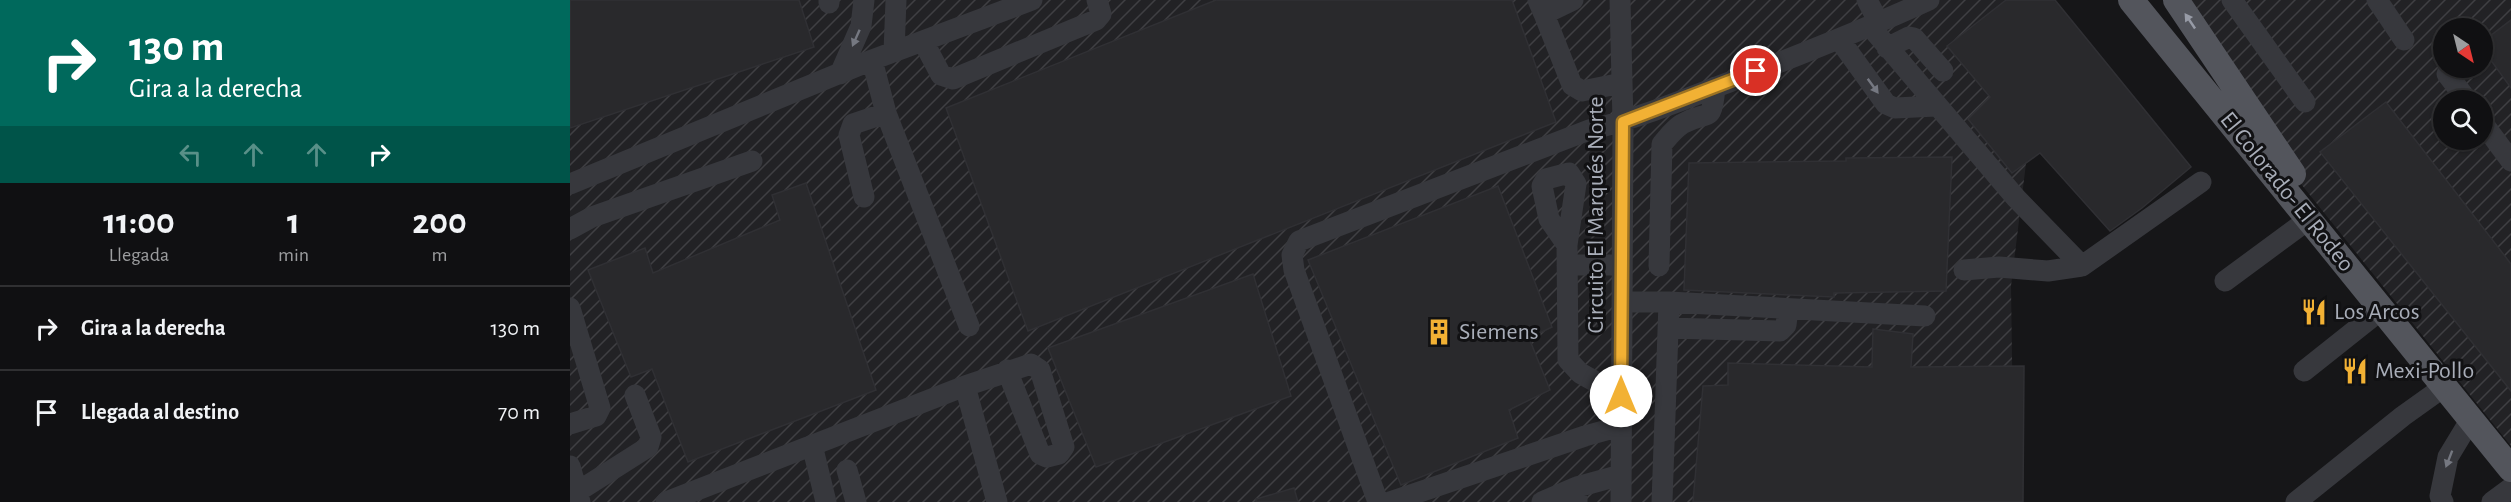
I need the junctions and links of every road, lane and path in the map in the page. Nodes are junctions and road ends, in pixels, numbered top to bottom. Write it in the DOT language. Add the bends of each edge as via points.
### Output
graph roads {
  1 [pos="864,0"];
  2 [pos="897,0"];
  3 [pos="1032,0"];
  4 [pos="1097,0"];
  5 [pos="1573,0"];
  6 [pos="1620,0"];
  7 [pos="1867,0"];
  8 [pos="1929,0"];
  9 [pos="2131,0"];
  10 [pos="2149,0"];
  11 [pos="2176,0"];
  12 [pos="2232,0"];
  13 [pos="2377,0"];
  14 [pos="1541,7"];
  15 [pos="1874,25"];
  16 [pos="1839,39"];
  17 [pos="2404,40"];
  18 [pos="923,41"];
  19 [pos="1887,48"];
  20 [pos="894,52"];
  21 [pos="872,60"];
  22 [pos="1943,71"];
  23 [pos="840,74"];
  24 [pos="2450,78"];
  25 [pos="1622,83"];
  26 [pos="1715,87"];
  27 [pos="2459,90"];
  28 [pos="2305,102"];
  29 [pos="1936,106"];
  30 [pos="886,112"];
  31 [pos="1623,122"];
  32 [pos="2493,137"];
  33 [pos="752,161"];
  34 [pos="2511,161"];
  35 [pos="2293,174"];
  36 [pos="2201,182"];
  37 [pos="570,184"];
  38 [pos="864,197"];
  39 [pos="2309,219"];
  40 [pos="570,229"];
  41 [pos="1622,265"];
  42 [pos="1659,266"];
  43 [pos="2082,266"];
  44 [pos="1965,270"];
  45 [pos="2225,281"];
  46 [pos="1622,302"];
  47 [pos="1669,302"];
  48 [pos="570,308"];
  49 [pos="1788,309"];
  50 [pos="2382,309"];
  51 [pos="1925,316"];
  52 [pos="969,326"];
  53 [pos="1668,328"];
  54 [pos="1007,370"];
  55 [pos="2304,371"];
  56 [pos="965,386"];
  57 [pos="2445,386"];
  58 [pos="634,395"];
  59 [pos="1621,396"];
  60 [pos="2471,419"];
  61 [pos="570,424"];
  62 [pos="1621,426"];
  63 [pos="2511,443"];
  64 [pos="812,445"];
  65 [pos="570,466"];
  66 [pos="2511,469"];
  67 [pos="847,470"];
  68 [pos="1621,475"];
  69 [pos="2511,488"];
  70 [pos="1577,495"];
  71 [pos="579,497"];
  72 [pos="666,502"];
  73 [pos="826,502"];
  74 [pos="856,502"];
  75 [pos="997,502"];
  76 [pos="1378,502"];
  77 [pos="1390,502"];
  78 [pos="1542,502"];
  79 [pos="1621,502"];
  80 [pos="1662,502"];
  81 [pos="2296,502"];
  82 [pos="2443,502"];
  83 [pos="2492,502"];
  1 -- 23 [label="street, one-way" via="861,26"];
  2 -- 20 [label="street"];
  3 -- 18 [label="street"];
  4 -- 18 [label="street" via="1101,14 1096,20 953,79 941,75"];
  5 -- 14 [label="street"];
  6 -- 25 [label="street, Circuito El Marqués Norte"];
  7 -- 15 [label="street"];
  8 -- 15 [label="street"];
  9 -- 39 [label="main road, El Colorado- El Rodeo"];
  10 -- 35 [label="main road, El Colorado- El Rodeo"];
  35 -- 11 [label="main road, one-way"];
  12 -- 28 [label="street"];
  13 -- 17 [label="street"];
  14 -- 25 [label="street" via="1577,90"];
  15 -- 16 [label="street"];
  15 -- 19 [label="street"];
  16 -- 26 [label="street"];
  16 -- 29 [label="street, one-way" via="1886,104 1895,108"];
  18 -- 20 [label="street"];
  19 -- 22 [label="street" via="1914,38"];
  19 -- 29 [label="street"];
  20 -- 21 [label="street"];
  21 -- 23 [label="street"];
  21 -- 30 [label="street"];
  23 -- 37 [label="street"];
  24 -- 27 [label="street"];
  25 -- 31 [label="street, Circuito El Marqués Norte"];
  26 -- 31 [label="street"];
  26 -- 42 [label="street" via="1710,113 1683,123 1662,144"];
  29 -- 43 [label="street"];
  30 -- 38 [label="street" via="853,124 850,129"];
  30 -- 52 [label="street"];
  31 -- 41 [label="street, Circuito El Marqués Norte"];
  31 -- 76 [label="street" via="1589,130 1299,241 1292,255 1294,270"];
  32 -- 34 [label="street"];
  33 -- 40 [label="street" via="592,217"];
  35 -- 63 [label="main road, El Colorado- El Rodeo"];
  36 -- 43 [label="street"];
  39 -- 45 [label="street"];
  39 -- 50 [label="main road, El Colorado- El Rodeo"];
  41 -- 46 [label="street, Circuito El Marqués Norte"];
  41 -- 59 [label="street" via="1567,255 1568,360 1580,373"];
  43 -- 44 [label="street" via="2048,271 1999,267"];
  46 -- 47 [label="street"];
  46 -- 59 [label="street, Circuito El Marqués Norte"];
  47 -- 49 [label="street"];
  47 -- 53 [label="street"];
  48 -- 61 [label="street" via="600,408 596,416"];
  49 -- 51 [label="street"];
  49 -- 53 [label="street" via="1786,325 1780,331"];
  50 -- 55 [label="street"];
  50 -- 57 [label="main road, El Colorado- El Rodeo"];
  53 -- 80 [label="street"];
  54 -- 56 [label="street"];
  56 -- 64 [label="street"];
  56 -- 75 [label="street"];
  57 -- 60 [label="main road, El Colorado- El Rodeo"];
  57 -- 81 [label="street"];
  58 -- 71 [label="street" via="651,437 648,447"];
  59 -- 62 [label="street, Circuito El Marqués Norte"];
  60 -- 66 [label="main road, El Colorado- El Rodeo"];
  60 -- 82 [label="street, one-way" via="2448,457 2440,496"];
  62 -- 68 [label="street, Circuito El Marqués Norte"];
  62 -- 77 [label="street"];
  64 -- 72 [label="street"];
  64 -- 73 [label="street"];
  65 -- 71 [label="street"];
  67 -- 74 [label="street"];
  68 -- 70 [label="street"];
  68 -- 79 [label="street, Circuito El Marqués Norte"];
  69 -- 83 [label="street"];
  70 -- 78 [label="street"];
}
